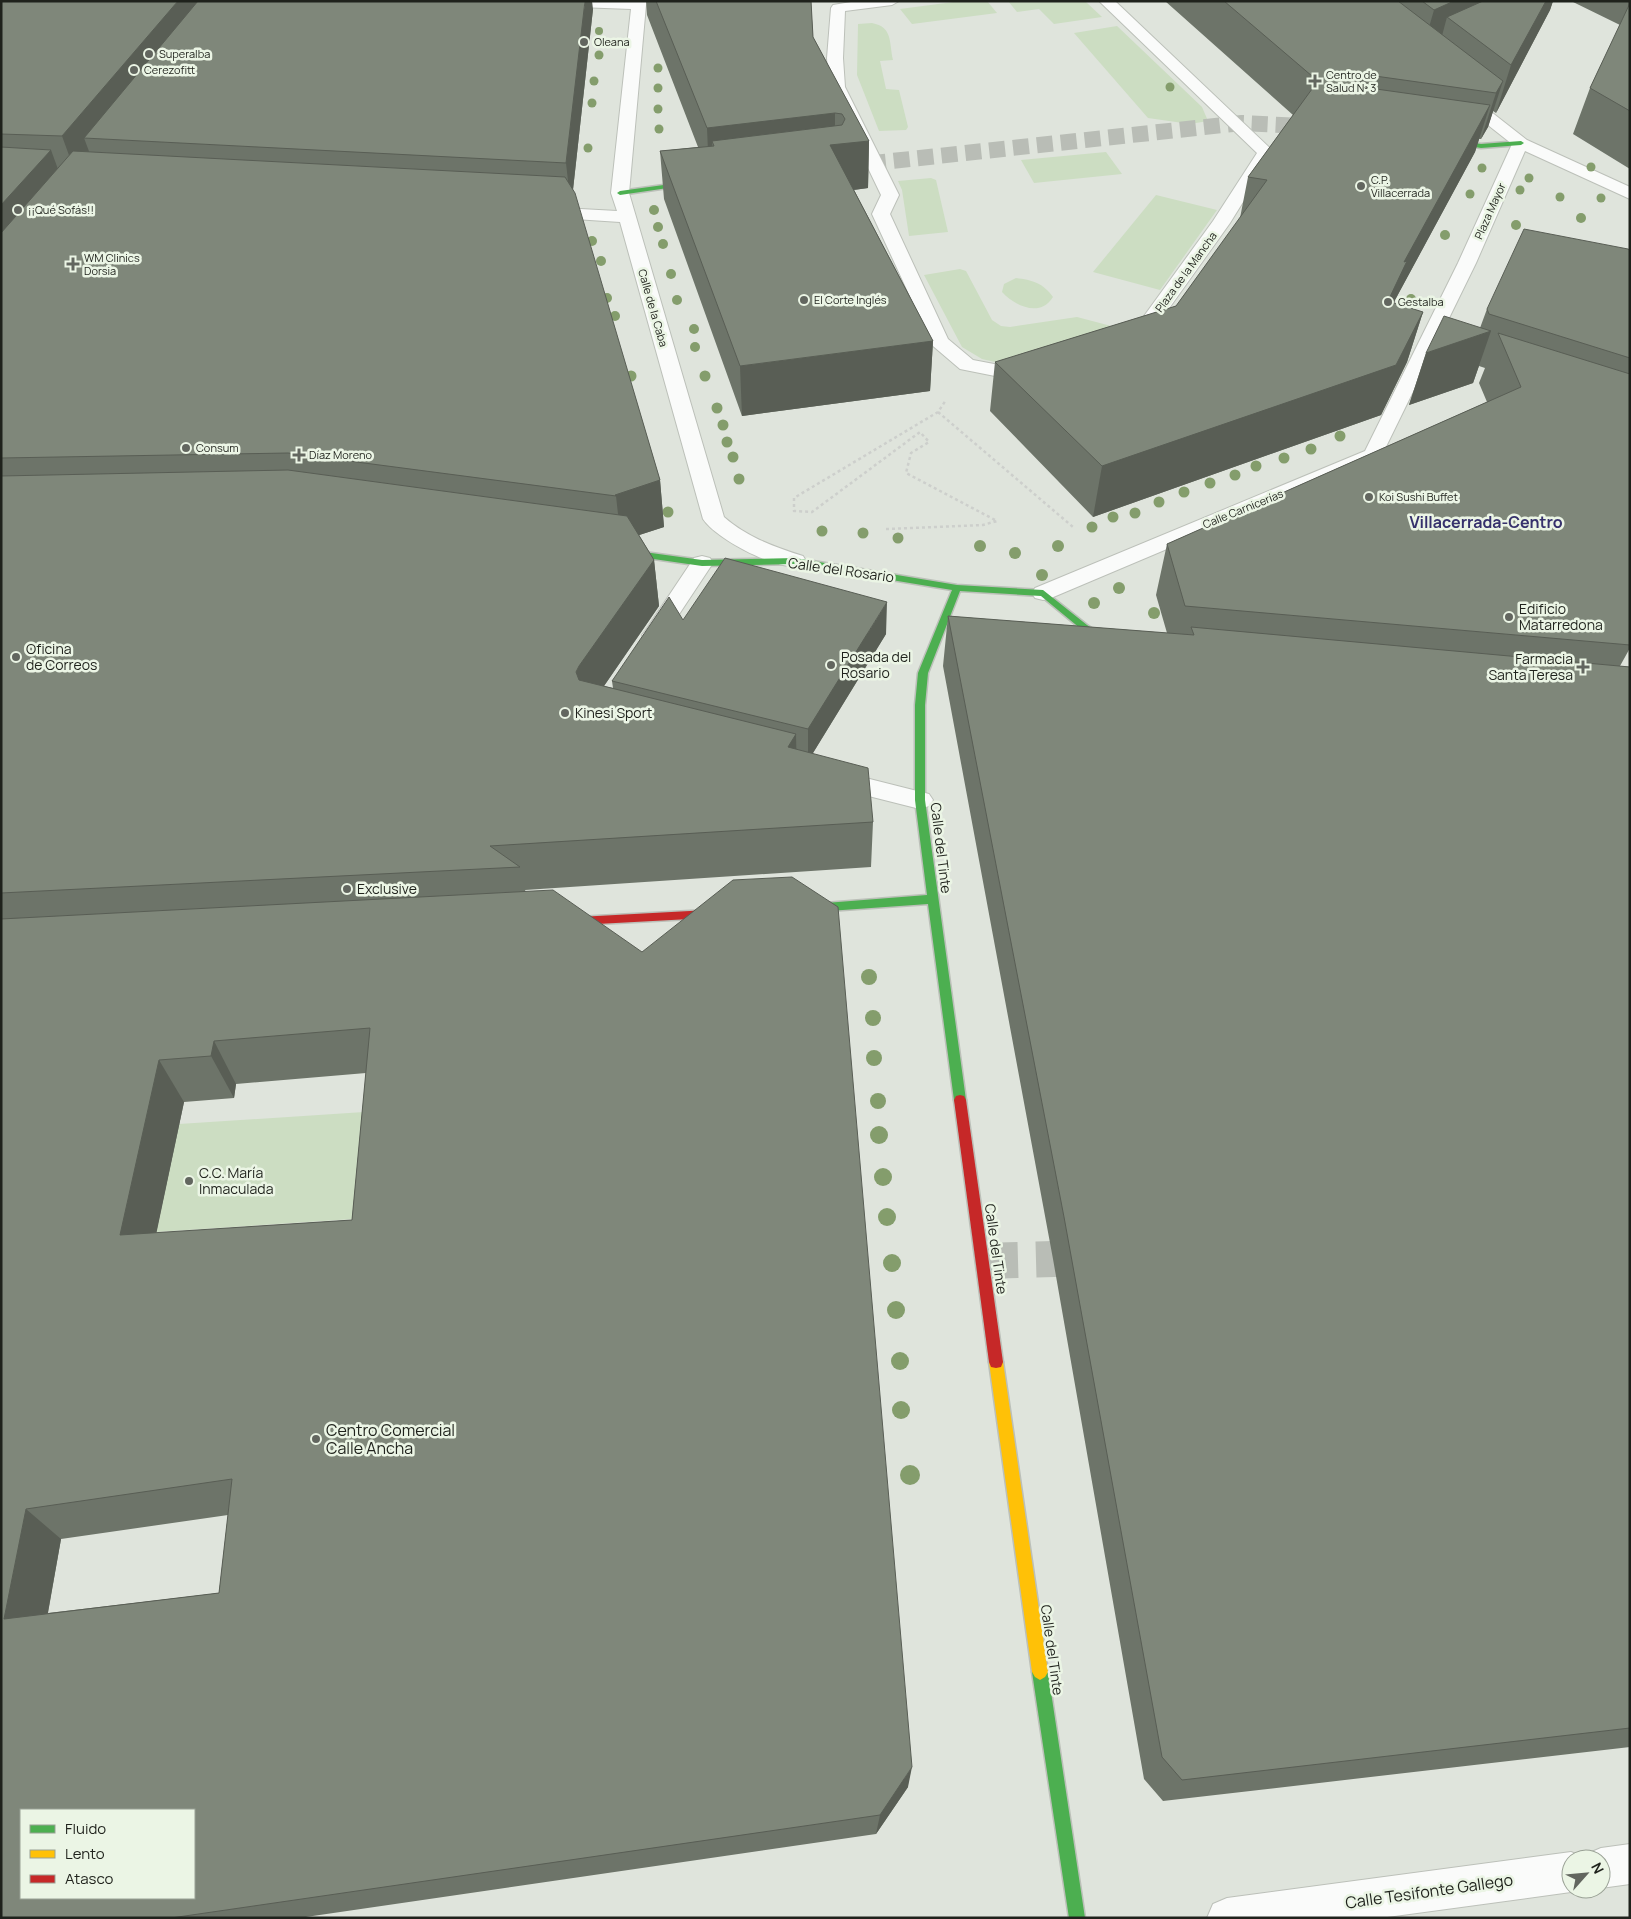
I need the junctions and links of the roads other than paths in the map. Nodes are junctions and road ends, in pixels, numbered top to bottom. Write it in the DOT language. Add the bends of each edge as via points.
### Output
graph roads {
  1 [pos="525,1"];
  2 [pos="1106,1"];
  3 [pos="881,2"];
  4 [pos="640,3"];
  5 [pos="1452,88"];
  6 [pos="1433,139"];
  7 [pos="1521,143"];
  8 [pos="715,180"];
  9 [pos="620,193"];
  10 [pos="1630,194"];
  11 [pos="530,212"];
  12 [pos="627,217"];
  13 [pos="1458,279"];
  14 [pos="1119,343"];
  15 [pos="1043,366"];
  16 [pos="600,549"];
  17 [pos="795,561"];
  18 [pos="702,563"];
  19 [pos="957,588"];
  20 [pos="1043,593"];
  21 [pos="1122,652"];
  22 [pos="641,654"];
  23 [pos="816,774"];
  24 [pos="920,800"];
  25 [pos="933,899"];
  26 [pos="789,910"];
  27 [pos="739,913"];
  28 [pos="550,923"];
  29 [pos="1630,1864"];
  30 [pos="1611,1867"];
  31 [pos="1561,1873"];
  32 [pos="1077,1918"];
  33 [pos="1227,1918"];
  1 -- 4 [label="street"];
  2 -- 14 [label="street, Plaza de la Mancha" via="1266,152 1221,223 1138,338"];
  3 -- 15 [label="street" via="838,8 835,58 837,87 890,196 881,214 892,242 940,342 967,365 1015,374"];
  4 -- 9 [label="street, Calle de la Caba"];
  5 -- 7 [label="street"];
  6 -- 7 [label="street" via="1481,146"];
  7 -- 10 [label="street"];
  7 -- 13 [label="street, Plaza Mayor"];
  8 -- 9 [label="street"];
  9 -- 12 [label="street, Calle de la Caba"];
  11 -- 12 [label="street"];
  12 -- 17 [label="street, Calle de la Caba" via="714,519 728,534 750,546"];
  13 -- 20 [label="street, Calle Carnicerías" via="1431,359 1374,455"];
  16 -- 18 [label="street, Calle del Rosario"];
  17 -- 18 [label="street, Calle del Rosario"];
  17 -- 19 [label="street, Calle del Rosario"];
  18 -- 22 [label="street"];
  19 -- 20 [label="street, Calle del Rosario"];
  19 -- 24 [label="street, Calle del Tinte" via="923,674"];
  20 -- 21 [label="street" via="1084,627"];
  23 -- 24 [label="street"];
  24 -- 25 [label="street, Calle del Tinte"];
  25 -- 26 [label="street"];
  25 -- 32 [label="street, Calle del Tinte"];
  27 -- 28 [label="street"];
  29 -- 30 [label="street"];
  31 -- 33 [label="street, Calle Tesifonte Gallego"];
}
